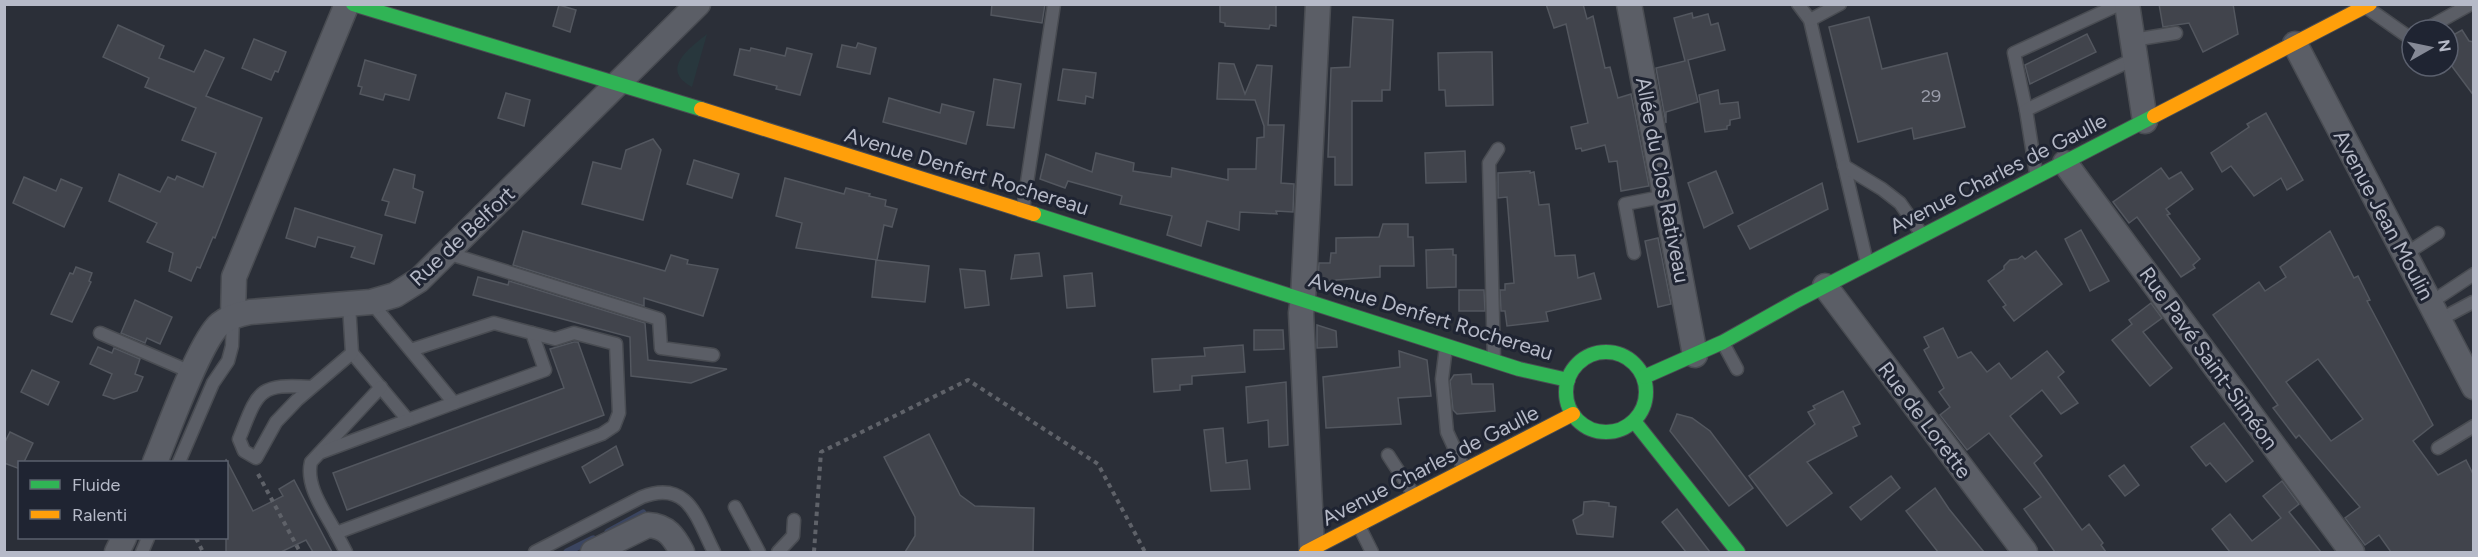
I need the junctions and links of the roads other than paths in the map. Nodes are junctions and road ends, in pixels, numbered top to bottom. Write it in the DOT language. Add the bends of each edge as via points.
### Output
graph roads {
  1 [pos="347,4"];
  2 [pos="353,4"];
  3 [pos="698,4"];
  4 [pos="1054,4"];
  5 [pos="1318,4"];
  6 [pos="1629,4"];
  7 [pos="1798,4"];
  8 [pos="1840,4"];
  9 [pos="2120,4"];
  10 [pos="2127,4"];
  11 [pos="2471,4"];
  12 [pos="2367,5"];
  13 [pos="2446,18"];
  14 [pos="1810,20"];
  15 [pos="2400,30"];
  16 [pos="2176,33"];
  17 [pos="2295,44"];
  18 [pos="2134,49"];
  19 [pos="619,85"];
  20 [pos="2026,110"];
  21 [pos="2145,121"];
  22 [pos="1498,149"];
  23 [pos="2065,163"];
  24 [pos="1844,166"];
  25 [pos="2037,177"];
  26 [pos="1666,196"];
  27 [pos="1023,211"];
  28 [pos="2438,233"];
  29 [pos="1923,236"];
  30 [pos="447,253"];
  31 [pos="1634,253"];
  32 [pos="2404,255"];
  33 [pos="1867,264"];
  34 [pos="2474,274"];
  35 [pos="1825,286"];
  36 [pos="1303,299"];
  37 [pos="2473,302"];
  38 [pos="360,304"];
  39 [pos="2434,312"];
  40 [pos="233,316"];
  41 [pos="100,333"];
  42 [pos="532,333"];
  43 [pos="1722,342"];
  44 [pos="1446,346"];
  45 [pos="411,350"];
  46 [pos="352,353"];
  47 [pos="713,355"];
  48 [pos="1695,356"];
  49 [pos="1494,361"];
  50 [pos="1737,369"];
  51 [pos="193,372"];
  52 [pos="1644,376"];
  53 [pos="1568,380"];
  54 [pos="311,387"];
  55 [pos="381,387"];
  56 [pos="2474,387"];
  57 [pos="454,403"];
  58 [pos="1573,414"];
  59 [pos="408,420"];
  60 [pos="1634,421"];
  61 [pos="2474,426"];
  62 [pos="2438,448"];
  63 [pos="316,454"];
  64 [pos="1388,455"];
  65 [pos="155,461"];
  66 [pos="179,461"];
  67 [pos="1465,471"];
  68 [pos="1415,496"];
  69 [pos="735,507"];
  70 [pos="794,520"];
  71 [pos="1359,525"];
  72 [pos="336,532"];
  73 [pos="1309,551"];
  74 [pos="346,552"];
  75 [pos="535,552"];
  76 [pos="593,552"];
  77 [pos="682,552"];
  78 [pos="714,552"];
  79 [pos="759,552"];
  80 [pos="778,552"];
  81 [pos="1372,552"];
  82 [pos="1738,552"];
  83 [pos="2025,552"];
  84 [pos="2352,552"];
  1 -- 40 [label="street" via="234,277"];
  2 -- 19 [label="street, Avenue Denfert Rochereau"];
  3 -- 19 [label="street, Rue de Belfort"];
  4 -- 27 [label="lane"];
  5 -- 36 [label="street"];
  6 -- 26 [label="street, Allée du Clos Rativeau"];
  7 -- 14 [label="lane"];
  8 -- 14 [label="lane"];
  9 -- 20 [label="lane" via="2014,53"];
  10 -- 18 [label="street"];
  11 -- 13 [label="lane"];
  12 -- 15 [label="lane"];
  12 -- 17 [label="street, Avenue Charles de Gaulle"];
  14 -- 24 [label="lane"];
  16 -- 18 [label="lane"];
  17 -- 21 [label="street, Avenue Charles de Gaulle"];
  17 -- 32 [label="street, Avenue Jean Moulin"];
  18 -- 20 [label="lane"];
  18 -- 21 [label="street"];
  19 -- 27 [label="street, Avenue Denfert Rochereau"];
  19 -- 30 [label="street, Rue de Belfort"];
  20 -- 25 [label="lane"];
  21 -- 23 [label="street, Avenue Charles de Gaulle"];
  22 -- 49 [label="lane" via="1489,163"];
  23 -- 25 [label="street, Avenue Charles de Gaulle"];
  23 -- 84 [label="street, Rue Pavé Saint-Siméon"];
  24 -- 29 [label="lane" via="1900,203"];
  24 -- 33 [label="lane"];
  25 -- 29 [label="street, Avenue Charles de Gaulle"];
  26 -- 31 [label="lane" via="1625,204"];
  26 -- 48 [label="street, Allée du Clos Rativeau"];
  27 -- 36 [label="street, Avenue Denfert Rochereau"];
  28 -- 32 [label="lane"];
  29 -- 33 [label="street, Avenue Charles de Gaulle"];
  30 -- 38 [label="street, Rue de Belfort" via="419,280 395,295"];
  30 -- 47 [label="lane" via="659,319 661,348"];
  32 -- 39 [label="street, Avenue Jean Moulin"];
  33 -- 35 [label="street, Avenue Charles de Gaulle"];
  34 -- 39 [label="lane"];
  35 -- 43 [label="street, Avenue Charles de Gaulle"];
  35 -- 83 [label="street, Rue de Lorette"];
  36 -- 44 [label="street, Avenue Denfert Rochereau"];
  36 -- 73 [label="street" via="1300,313 1314,460"];
  37 -- 39 [label="lane"];
  38 -- 40 [label="street, Rue de Belfort"];
  38 -- 45 [label="lane"];
  38 -- 46 [label="lane"];
  39 -- 56 [label="street, Avenue Jean Moulin"];
  40 -- 51 [label="street" via="209,338"];
  40 -- 66 [label="lane" via="228,361 213,383"];
  41 -- 51 [label="lane"];
  42 -- 45 [label="lane" via="494,322"];
  42 -- 57 [label="lane" via="544,370"];
  42 -- 72 [label="lane" via="555,339 574,333 616,344 619,413 614,426 602,434"];
  43 -- 48 [label="street, Avenue Charles de Gaulle"];
  43 -- 50 [label="lane"];
  44 -- 49 [label="street, Avenue Denfert Rochereau"];
  44 -- 67 [label="lane" via="1442,379 1447,432"];
  45 -- 57 [label="lane"];
  46 -- 54 [label="lane"];
  46 -- 55 [label="lane"];
  48 -- 52 [label="street, Avenue Charles de Gaulle"];
  49 -- 53 [label="street, Avenue Denfert Rochereau"];
  51 -- 65 [label="street"];
  52 -- 53 [label="street" via="1628,357 1605,351 1581,360"];
  52 -- 60 [label="street" via="1645,405"];
  53 -- 58 [label="street" via="1566,392"];
  54 -- 54 [label="lane" via="276,422 256,458 244,451 239,439 256,398 276,387"];
  55 -- 59 [label="lane"];
  55 -- 63 [label="lane"];
  57 -- 59 [label="lane"];
  58 -- 60 [label="street" via="1582,425 1595,431 1623,429"];
  58 -- 67 [label="street, Avenue Charles de Gaulle"];
  59 -- 63 [label="lane"];
  60 -- 82 [label="street"];
  61 -- 62 [label="lane"];
  63 -- 72 [label="lane" via="310,478"];
  64 -- 68 [label="lane"];
  67 -- 68 [label="street, Avenue Charles de Gaulle"];
  68 -- 71 [label="street, Avenue Charles de Gaulle"];
  69 -- 79 [label="lane"];
  70 -- 80 [label="lane" via="793,536"];
  71 -- 73 [label="street, Avenue Charles de Gaulle"];
  71 -- 81 [label="lane"];
  72 -- 74 [label="lane"];
  75 -- 78 [label="lane" via="642,497 669,491 682,496 691,507"];
  76 -- 77 [label="street" via="648,525 669,532"];
}
